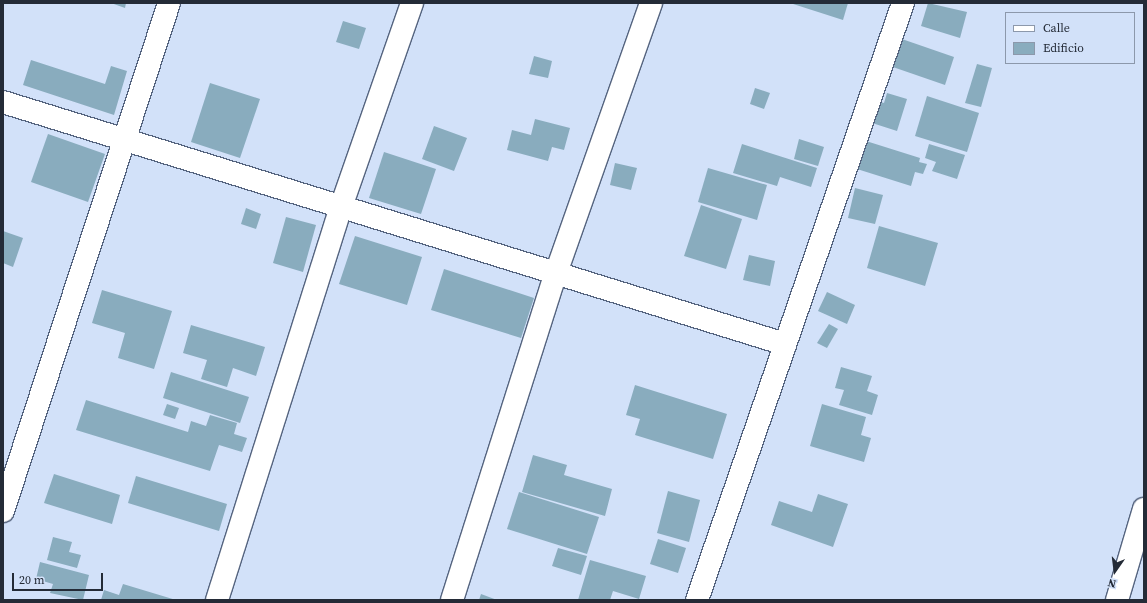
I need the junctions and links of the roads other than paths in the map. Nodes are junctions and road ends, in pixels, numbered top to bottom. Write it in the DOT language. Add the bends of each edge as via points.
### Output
graph roads {
  1 [pos="169,3"];
  2 [pos="412,3"];
  3 [pos="651,3"];
  4 [pos="902,3"];
  5 [pos="3,102"];
  6 [pos="126,140"];
  7 [pos="341,207"];
  8 [pos="556,273"];
  9 [pos="785,344"];
  10 [pos="1144,509"];
  11 [pos="3,511"];
  12 [pos="217,600"];
  13 [pos="452,600"];
  14 [pos="697,600"];
  15 [pos="1117,600"];
  1 -- 6 [label="street"];
  2 -- 7 [label="street"];
  3 -- 8 [label="street"];
  4 -- 9 [label="street"];
  5 -- 6 [label="street"];
  6 -- 7 [label="street"];
  6 -- 11 [label="street"];
  7 -- 8 [label="street"];
  7 -- 12 [label="street"];
  8 -- 9 [label="street"];
  8 -- 13 [label="street"];
  9 -- 14 [label="street"];
  10 -- 15 [label="street"];
}
